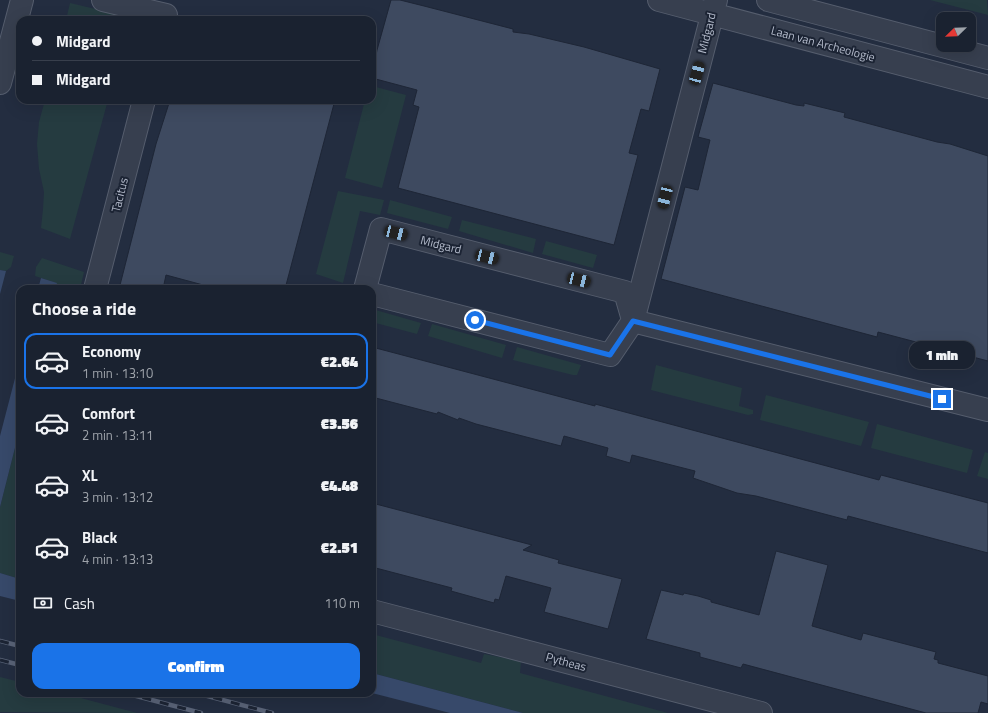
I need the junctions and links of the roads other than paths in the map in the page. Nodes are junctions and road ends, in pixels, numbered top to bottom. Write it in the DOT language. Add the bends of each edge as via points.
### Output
graph roads {
  1 [pos="22,0"];
  2 [pos="659,0"];
  3 [pos="768,0"];
  4 [pos="114,1"];
  5 [pos="714,7"];
  6 [pos="167,12"];
  7 [pos="18,16"];
  8 [pos="16,23"];
  9 [pos="988,58"];
  10 [pos="0,83"];
  11 [pos="988,87"];
  12 [pos="143,104"];
  13 [pos="96,285"];
  14 [pos="366,285"];
  15 [pos="376,295"];
  16 [pos="633,321"];
  17 [pos="988,410"];
  18 [pos="376,612"];
  19 [pos="761,713"];
  1 -- 7 [label="street"];
  2 -- 5 [label="street, Laan van Archeologie"];
  3 -- 9 [label="street"];
  4 -- 6 [label="street"];
  5 -- 11 [label="street, Laan van Archeologie"];
  5 -- 16 [label="street, Midgard"];
  8 -- 10 [label="street"];
  12 -- 13 [label="street, Tacitus"];
  14 -- 16 [label="street, Midgard" via="381,229 624,292"];
  15 -- 16 [label="street, Midgard" via="610,355"];
  16 -- 17 [label="street"];
  18 -- 19 [label="street, Pytheas"];
}
